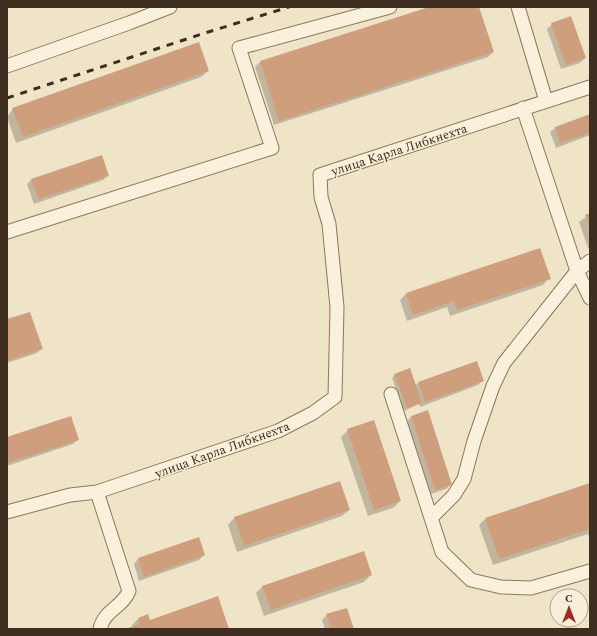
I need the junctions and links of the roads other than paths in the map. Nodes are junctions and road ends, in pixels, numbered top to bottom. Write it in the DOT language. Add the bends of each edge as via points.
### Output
graph roads {
  1 [pos="170,7"];
  2 [pos="390,7"];
  3 [pos="518,7"];
  4 [pos="7,66"];
  5 [pos="590,87"];
  6 [pos="546,101"];
  7 [pos="523,108"];
  8 [pos="7,232"];
  9 [pos="590,262"];
  10 [pos="577,271"];
  11 [pos="590,298"];
  12 [pos="391,394"];
  13 [pos="97,492"];
  14 [pos="7,512"];
  15 [pos="432,517"];
  16 [pos="590,571"];
  17 [pos="100,629"];
  1 -- 4 [label="lane"];
  2 -- 8 [label="lane" via="239,48 272,148"];
  3 -- 6 [label="lane"];
  5 -- 6 [label="lane, улица Карла Либкнехта"];
  6 -- 7 [label="lane, улица Карла Либкнехта"];
  7 -- 10 [label="lane"];
  7 -- 13 [label="lane, улица Карла Либкнехта" via="320,175 321,197 329,224 337,307 335,397 313,413 278,431"];
  9 -- 10 [label="lane"];
  10 -- 11 [label="lane"];
  10 -- 15 [label="lane" via="504,362 490,393 464,479 454,495"];
  12 -- 15 [label="lane"];
  13 -- 14 [label="lane, улица Карла Либкнехта" via="70,494"];
  13 -- 17 [label="lane" via="129,591 126,598 108,613"];
  15 -- 16 [label="lane" via="442,552 471,580 501,587 530,588"];
}
